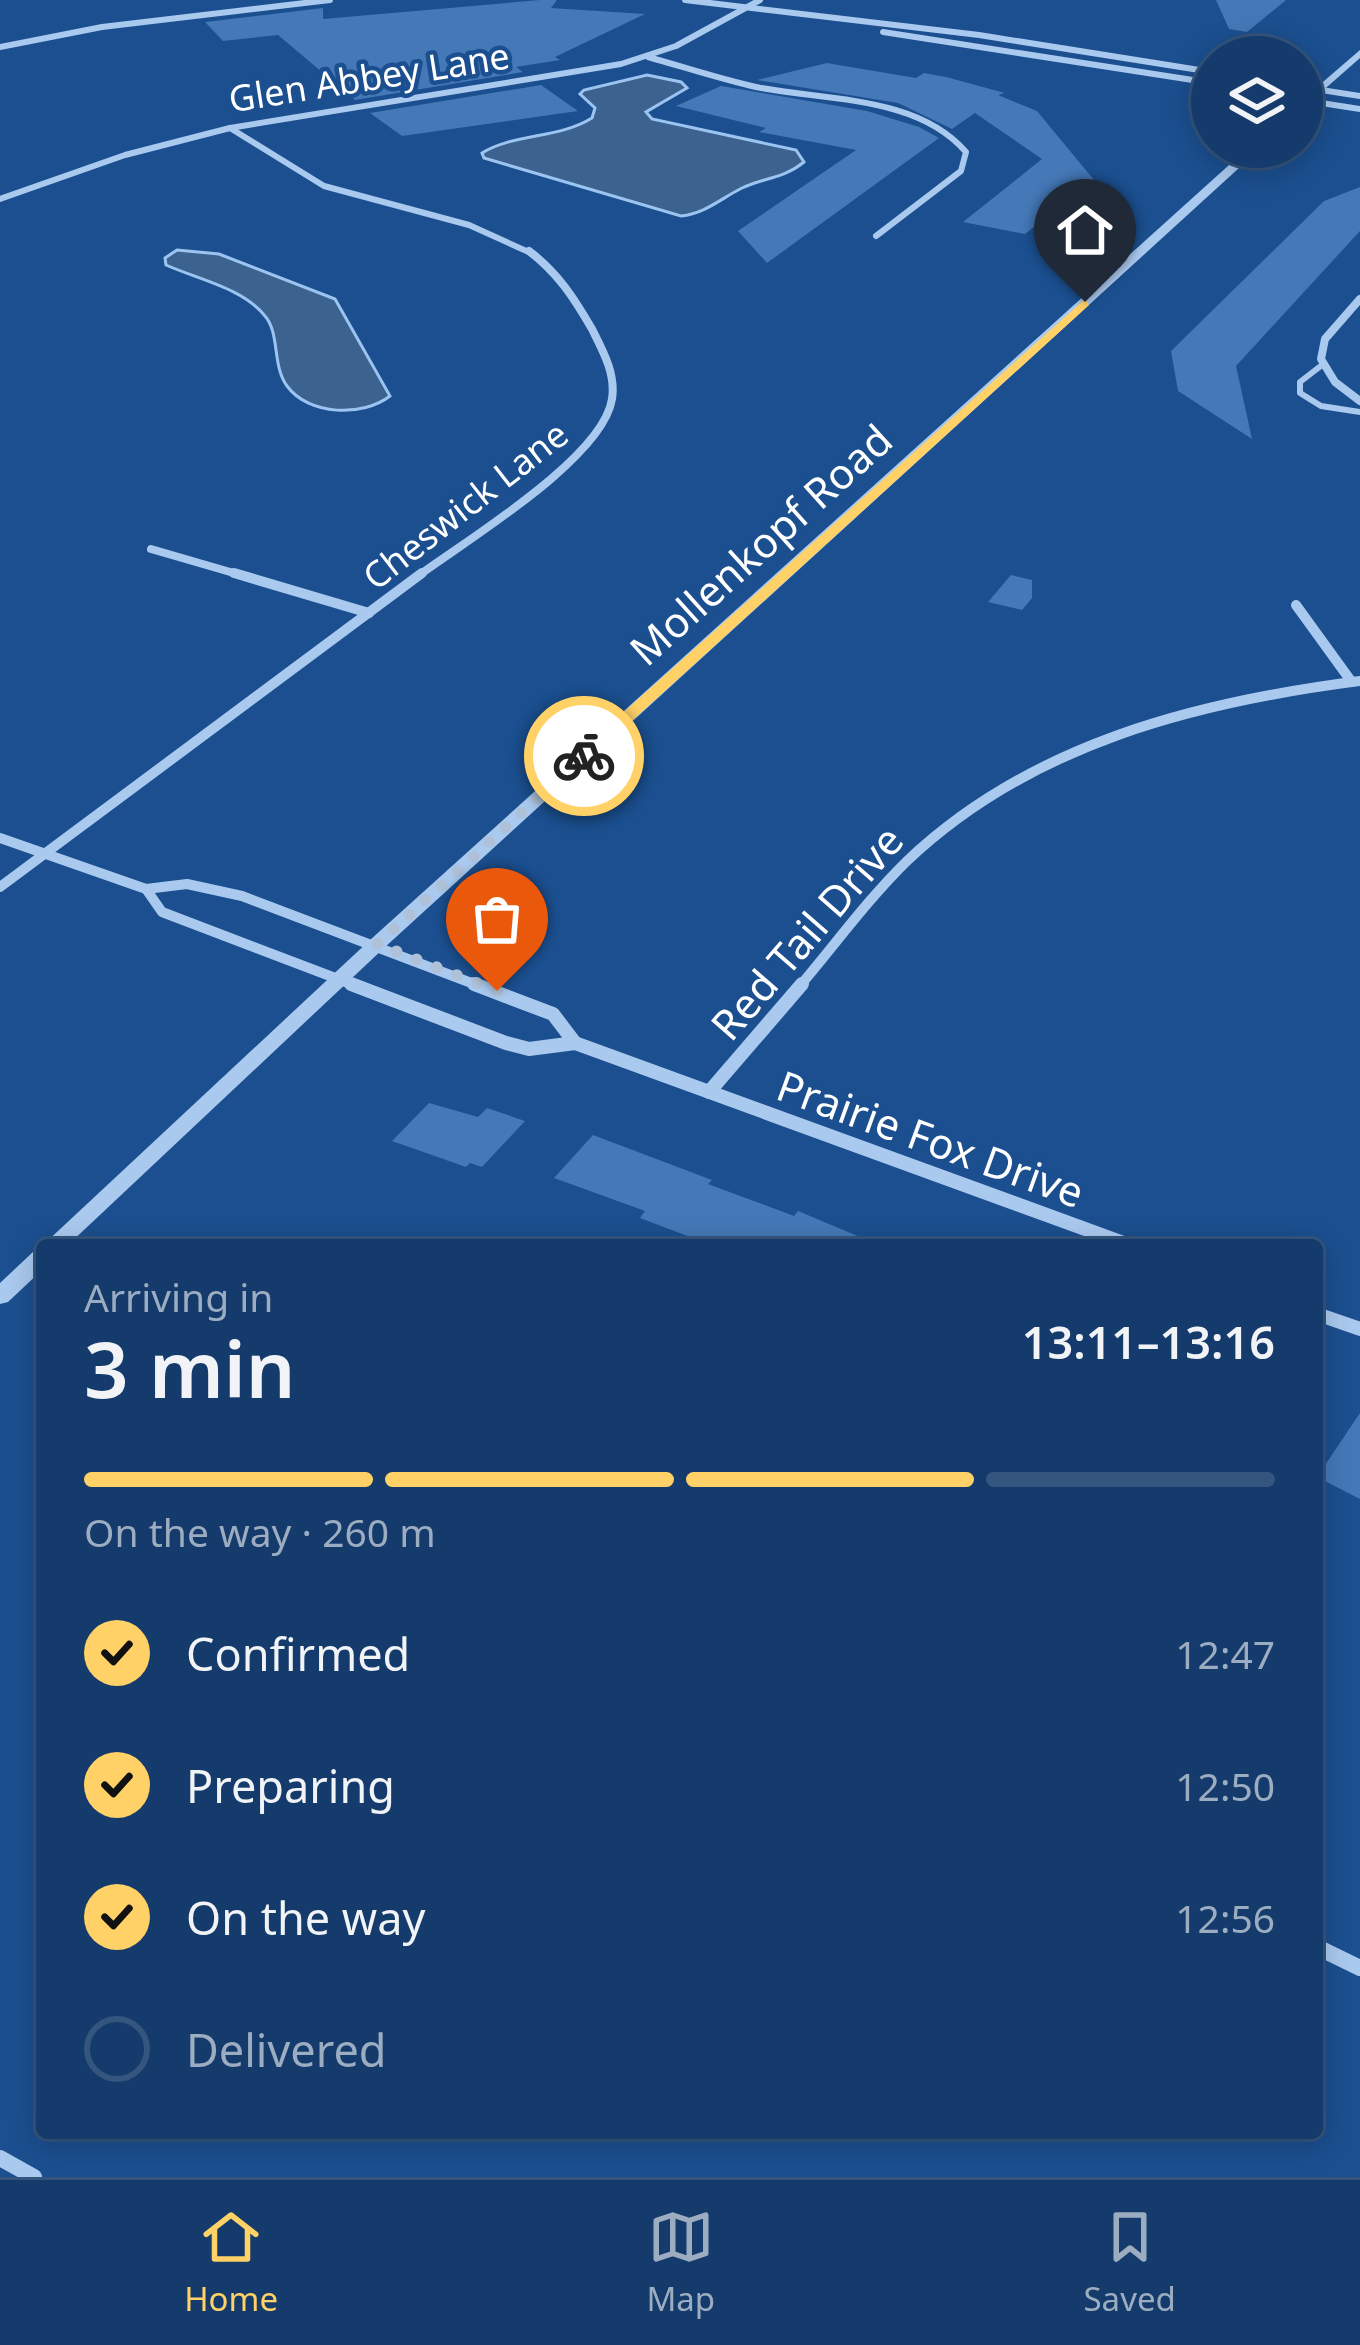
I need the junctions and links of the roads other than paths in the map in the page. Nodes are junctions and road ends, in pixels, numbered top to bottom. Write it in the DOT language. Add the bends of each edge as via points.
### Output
graph roads {
  1 [pos="330,0"];
  2 [pos="686,0"];
  3 [pos="760,0"];
  4 [pos="743,9"];
  5 [pos="817,19"];
  6 [pos="0,46"];
  7 [pos="1360,53"];
  8 [pos="647,56"];
  9 [pos="1191,69"];
  10 [pos="1191,80"];
  11 [pos="1323,88"];
  12 [pos="1323,90"];
  13 [pos="1360,96"];
  14 [pos="1323,104"];
  15 [pos="1360,109"];
  16 [pos="230,128"];
  17 [pos="1233,168"];
  18 [pos="0,199"];
  19 [pos="875,236"];
  20 [pos="1360,299"];
  21 [pos="1322,365"];
  22 [pos="1360,401"];
  23 [pos="1360,412"];
  24 [pos="151,549"];
  25 [pos="1296,605"];
  26 [pos="369,613"];
  27 [pos="1356,681"];
  28 [pos="0,838"];
  29 [pos="45,854"];
  30 [pos="0,887"];
  31 [pos="146,889"];
  32 [pos="377,944"];
  33 [pos="338,980"];
  34 [pos="575,1043"];
  35 [pos="710,1092"];
  36 [pos="60,1239"];
  37 [pos="1113,1239"];
  38 [pos="36,1262"];
  39 [pos="0,1296"];
  40 [pos="1323,1316"];
  41 [pos="1360,1329"];
  42 [pos="1323,1950"];
  43 [pos="1360,1968"];
  44 [pos="0,2158"];
  45 [pos="34,2177"];
  1 -- 6 [label="street"];
  2 -- 4 [label="street"];
  3 -- 4 [label="street, Glen Abbey Lane"];
  4 -- 5 [label="street"];
  4 -- 8 [label="street, Glen Abbey Lane"];
  5 -- 9 [label="street"];
  5 -- 10 [label="street"];
  7 -- 11 [label="street"];
  8 -- 16 [label="street, Glen Abbey Lane"];
  8 -- 19 [label="street" via="759,88 903,114 955,138 966,152 961,171"];
  12 -- 13 [label="street"];
  14 -- 15 [label="street"];
  16 -- 18 [label="street, Glen Abbey Lane"];
  16 -- 26 [label="street, Cheswick Lane" via="324,186 469,227 547,264 615,381 608,419 578,457"];
  17 -- 32 [label="street, Mollenkopf Road"];
  20 -- 21 [label="street" via="1325,339"];
  21 -- 22 [label="street"];
  21 -- 23 [label="lane" via="1300,382 1300,393 1321,406"];
  24 -- 26 [label="street"];
  25 -- 27 [label="street"];
  26 -- 29 [label="street, Cheswick Lane"];
  27 -- 35 [label="street, Red Tail Drive" via="1149,722 1010,782 907,861"];
  28 -- 29 [label="street"];
  29 -- 30 [label="street"];
  29 -- 31 [label="street"];
  31 -- 32 [label="street, Prairie Fox Drive" via="187,884 242,896"];
  31 -- 33 [label="street, Prairie Fox Drive" via="162,912"];
  32 -- 33 [label="street, Mollenkopf Road"];
  32 -- 34 [label="street, Prairie Fox Drive" via="553,1014"];
  33 -- 34 [label="street, Prairie Fox Drive" via="529,1049"];
  33 -- 36 [label="street, Mollenkopf Road"];
  34 -- 35 [label="street, Prairie Fox Drive"];
  35 -- 37 [label="street, Prairie Fox Drive"];
  38 -- 39 [label="street"];
  40 -- 41 [label="street"];
  42 -- 43 [label="street"];
  44 -- 45 [label="street"];
}
